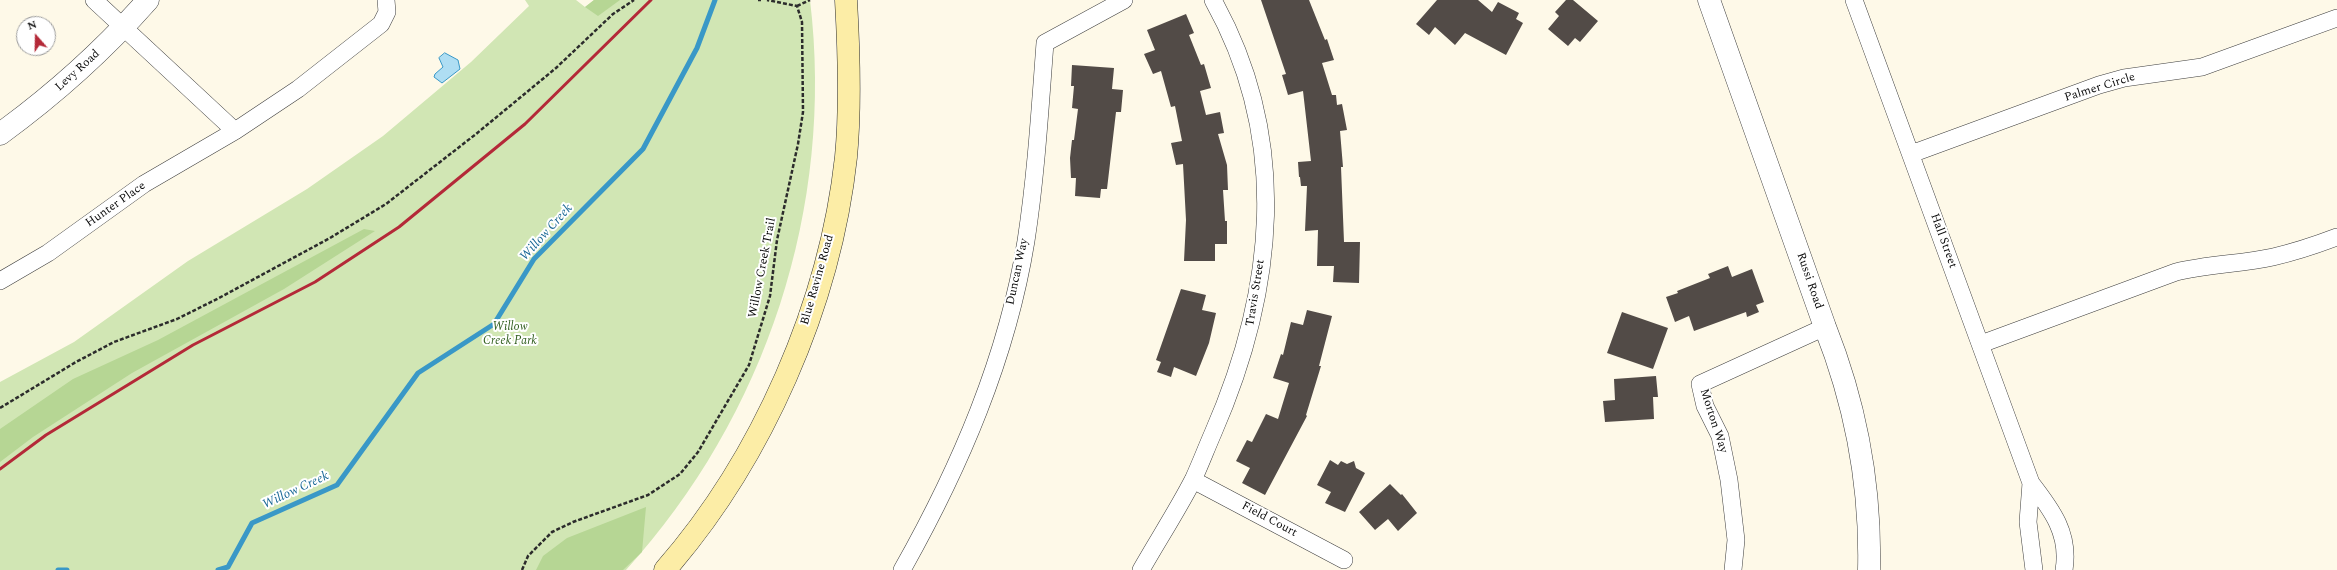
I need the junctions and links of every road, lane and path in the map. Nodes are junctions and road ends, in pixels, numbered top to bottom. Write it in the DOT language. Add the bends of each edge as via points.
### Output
graph roads {
  1 [pos="94,0"];
  2 [pos="148,0"];
  3 [pos="386,0"];
  4 [pos="634,0"];
  5 [pos="767,0"];
  6 [pos="810,0"];
  7 [pos="846,0"];
  8 [pos="1124,0"];
  9 [pos="1213,0"];
  10 [pos="1709,0"];
  11 [pos="1854,0"];
  12 [pos="797,6"];
  13 [pos="2337,18"];
  14 [pos="124,28"];
  15 [pos="235,131"];
  16 [pos="0,134"];
  17 [pos="1911,154"];
  18 [pos="2337,237"];
  19 [pos="0,281"];
  20 [pos="1825,327"];
  21 [pos="1981,344"];
  22 [pos="0,408"];
  23 [pos="1193,480"];
  24 [pos="2031,483"];
  25 [pos="1344,560"];
  26 [pos="522,570"];
  27 [pos="665,570"];
  28 [pos="902,570"];
  29 [pos="1141,570"];
  30 [pos="1733,570"];
  31 [pos="1869,570"];
  32 [pos="2034,570"];
  33 [pos="2064,570"];
  1 -- 14 [label="street"];
  2 -- 14 [label="street, Levy Road"];
  3 -- 15 [label="street, Hunter Place" via="387,12 381,24 298,89"];
  4 -- 22 [label="path" via="614,14 556,68 441,163 386,204 330,238 191,312 114,342 76,362"];
  5 -- 12 [label="path"];
  6 -- 12 [label="path"];
  7 -- 27 [label="main road, Blue Ravine Road" via="849,82 846,157 839,204 812,308 772,404 750,447 722,496"];
  8 -- 28 [label="street, Duncan Way" via="1045,43 1032,194 1025,243 1003,339 983,401 959,462"];
  9 -- 23 [label="street, Travis Street" via="1241,59 1253,98 1263,148 1266,191 1260,285 1251,327 1239,369"];
  10 -- 20 [label="street, Russi Road"];
  11 -- 17 [label="street, Hall Street"];
  12 -- 26 [label="path, Willow Creek Trail" via="802,22 803,112 777,240 770,296 749,365 698,452 680,474 648,495 552,532 528,556"];
  13 -- 17 [label="street, Palmer Circle" via="2202,67 2124,78 2099,85"];
  14 -- 15 [label="street"];
  14 -- 16 [label="street, Levy Road" via="74,76"];
  15 -- 19 [label="street, Hunter Place" via="144,184 48,252"];
  17 -- 21 [label="street, Hall Street"];
  18 -- 21 [label="street" via="2298,251 2271,257 2176,272"];
  20 -- 30 [label="street, Morton Way" via="1700,384 1705,406 1720,436 1729,480 1736,540"];
  20 -- 31 [label="street, Russi Road" via="1841,366 1861,449 1870,538"];
  21 -- 24 [label="street, Hall Street"];
  23 -- 25 [label="street, Field Court"];
  23 -- 29 [label="street, Travis Street"];
  24 -- 32 [label="street, Hall Street" via="2028,522"];
  24 -- 33 [label="street, Hall Street" via="2055,515 2067,553"];
}
